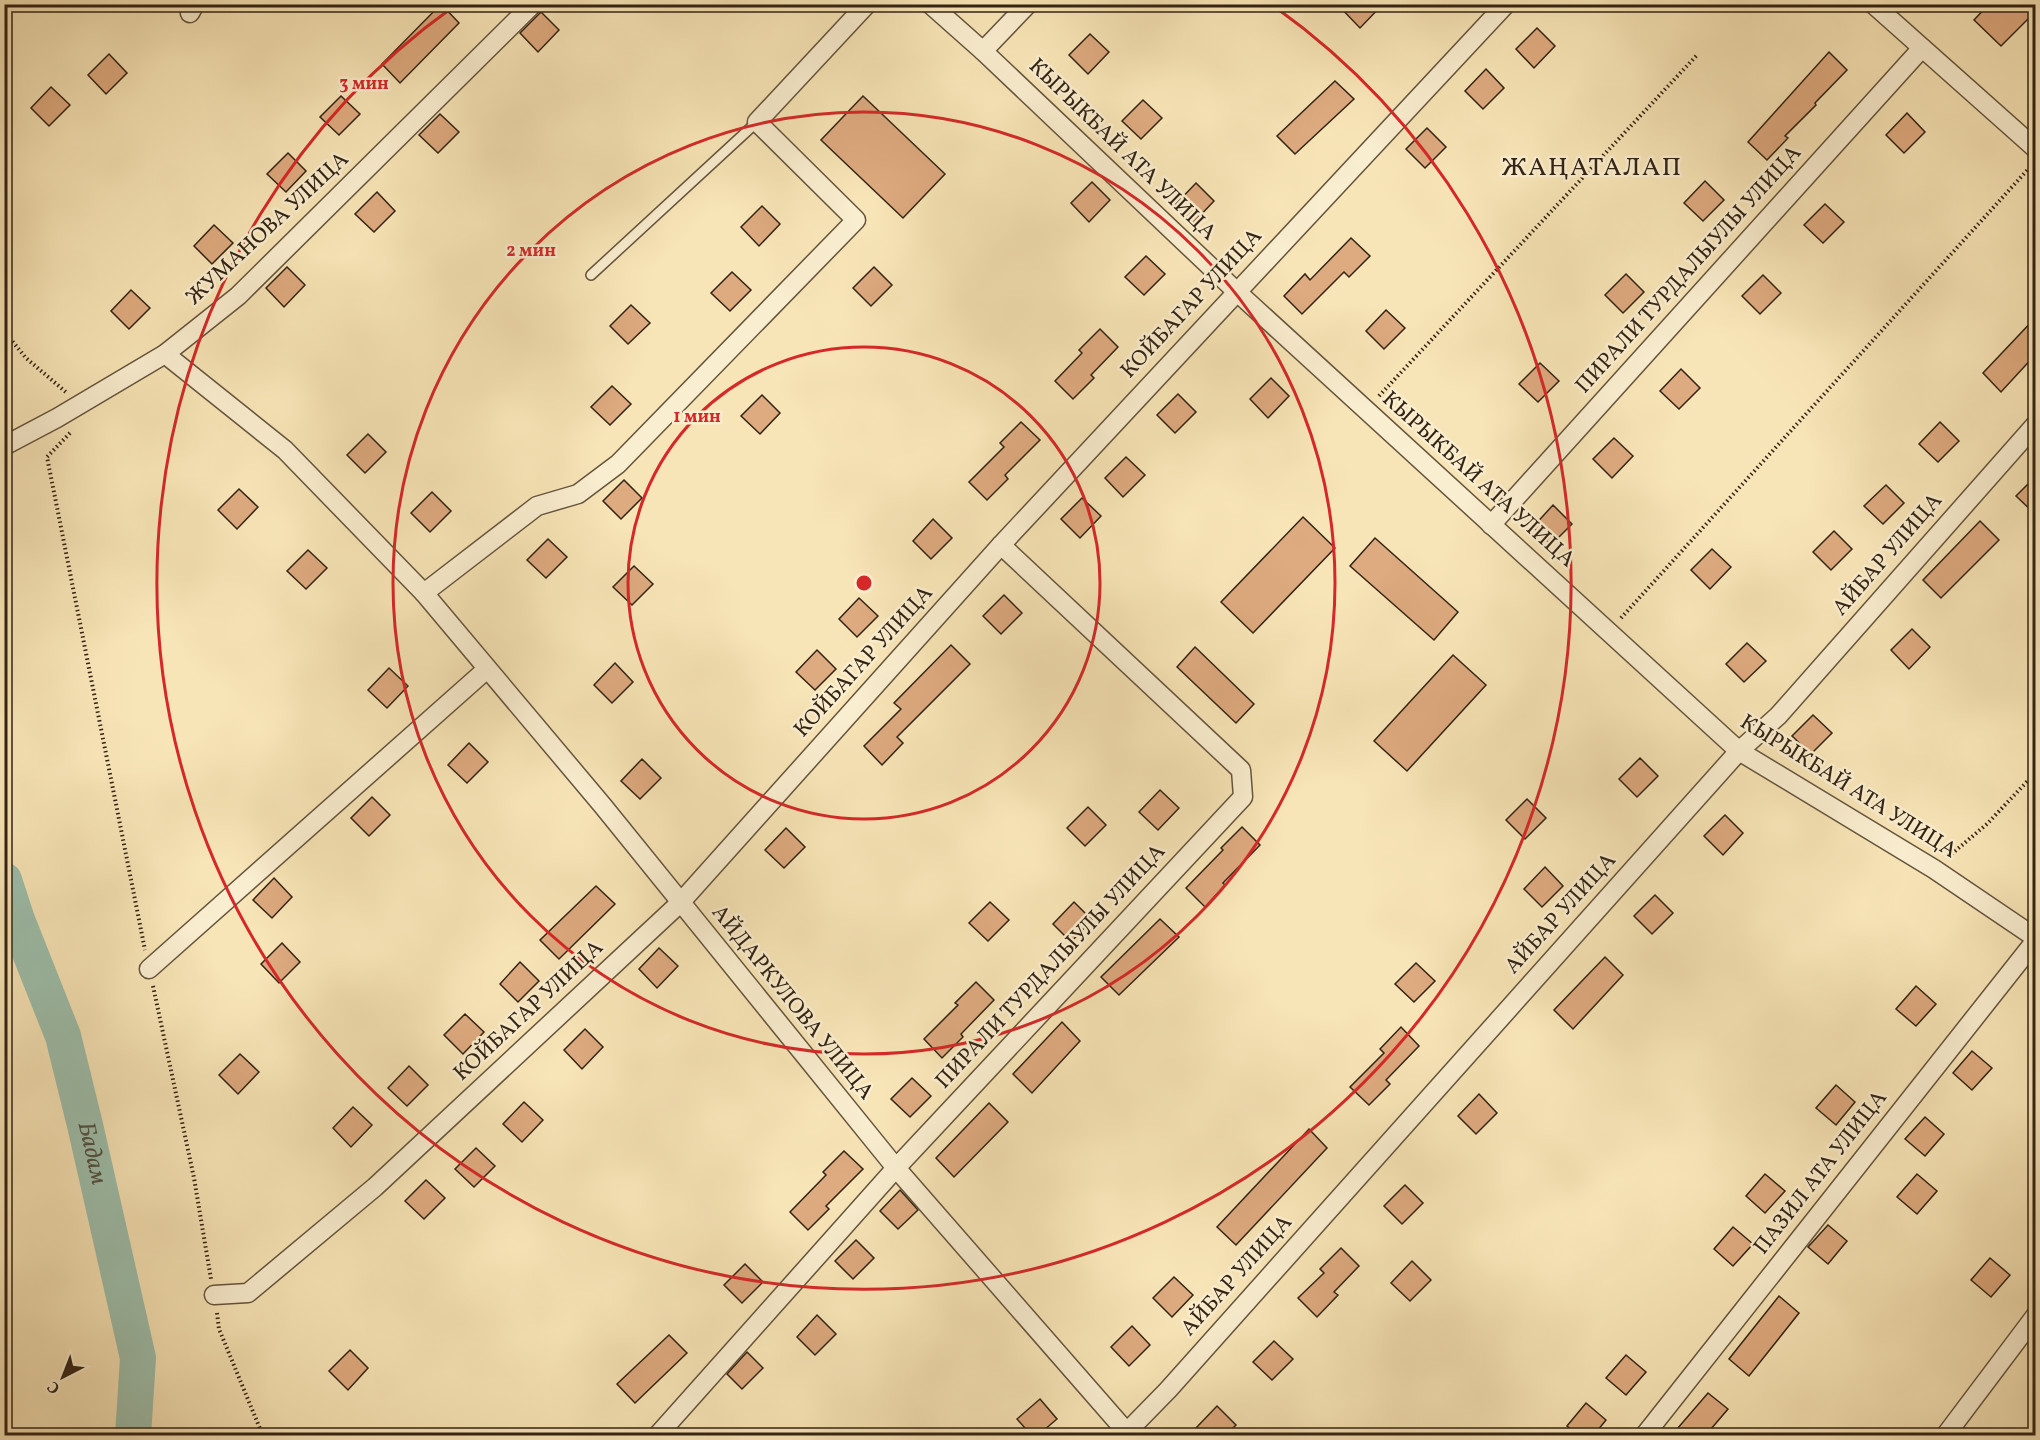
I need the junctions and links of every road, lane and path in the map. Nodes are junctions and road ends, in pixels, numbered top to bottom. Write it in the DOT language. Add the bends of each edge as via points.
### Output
graph roads {
  1 [pos="8,4"];
  2 [pos="533,4"];
  3 [pos="867,4"];
  4 [pos="930,4"];
  5 [pos="1028,4"];
  6 [pos="1506,4"];
  7 [pos="1873,4"];
  8 [pos="4,8"];
  9 [pos="1922,48"];
  10 [pos="983,51"];
  11 [pos="1698,54"];
  12 [pos="758,122"];
  13 [pos="2036,149"];
  14 [pos="2036,160"];
  15 [pos="591,275"];
  16 [pos="1236,291"];
  17 [pos="4,331"];
  18 [pos="165,354"];
  19 [pos="81,404"];
  20 [pos="1366,410"];
  21 [pos="2036,424"];
  22 [pos="4,446"];
  23 [pos="1491,525"];
  24 [pos="1001,544"];
  25 [pos="424,594"];
  26 [pos="1608,632"];
  27 [pos="487,669"];
  28 [pos="1739,751"];
  29 [pos="2036,772"];
  30 [pos="1934,869"];
  31 [pos="680,903"];
  32 [pos="2036,939"];
  33 [pos="149,969"];
  34 [pos="896,1168"];
  35 [pos="214,1295"];
  36 [pos="2036,1315"];
  37 [pos="1127,1434"];
  38 [pos="263,1436"];
  39 [pos="657,1436"];
  40 [pos="1644,1436"];
  41 [pos="1945,1436"];
  1 -- 8 [label="path"];
  2 -- 18 [label="street, ЖУМАНОВА УЛИЦА" via="238,296"];
  3 -- 12 [label="street"];
  4 -- 10 [label="street, КЫРЫКБАЙ АТА УЛИЦА"];
  5 -- 10 [label="street"];
  6 -- 16 [label="street, КОЙБАГАР УЛИЦА"];
  7 -- 9 [label="street"];
  9 -- 13 [label="street"];
  9 -- 23 [label="street, ПИРАЛИ ТУРДАЛЫУЛЫ УЛИЦА"];
  10 -- 16 [label="street, КЫРЫКБАЙ АТА УЛИЦА"];
  11 -- 20 [label="path"];
  12 -- 15 [label="lane"];
  12 -- 25 [label="street" via="856,220 618,464 578,494 537,506"];
  14 -- 26 [label="path"];
  16 -- 20 [label="street, КЫРЫКБАЙ АТА УЛИЦА"];
  16 -- 24 [label="street, КОЙБАГАР УЛИЦА"];
  17 -- 19 [label="path" via="26,358"];
  18 -- 19 [label="street, ЖУМАНОВА УЛИЦА"];
  18 -- 25 [label="street, АЙДАРКУЛОВА УЛИЦА" via="285,450"];
  19 -- 22 [label="street, ЖУМАНОВА УЛИЦА"];
  19 -- 33 [label="path" via="76,428 47,456"];
  20 -- 23 [label="street, КЫРЫКБАЙ АТА УЛИЦА"];
  21 -- 28 [label="street, АЙБАР УЛИЦА" via="1778,716"];
  23 -- 26 [label="street, КЫРЫКБАЙ АТА УЛИЦА"];
  24 -- 31 [label="street, КОЙБАГАР УЛИЦА"];
  24 -- 34 [label="street, ПИРАЛИ ТУРДАЛЫУЛЫ УЛИЦА" via="1241,770 1243,797"];
  25 -- 27 [label="street, АЙДАРКУЛОВА УЛИЦА"];
  26 -- 28 [label="street, КЫРЫКБАЙ АТА УЛИЦА"];
  27 -- 31 [label="street, АЙДАРКУЛОВА УЛИЦА"];
  27 -- 33 [label="street"];
  28 -- 30 [label="street, КЫРЫКБАЙ АТА УЛИЦА"];
  28 -- 37 [label="street, АЙБАР УЛИЦА"];
  29 -- 30 [label="path" via="1987,824"];
  30 -- 32 [label="street, КЫРЫКБАЙ АТА УЛИЦА"];
  31 -- 34 [label="street, АЙДАРКУЛОВА УЛИЦА"];
  31 -- 35 [label="street, КОЙБАГАР УЛИЦА" via="375,1187 248,1293"];
  32 -- 40 [label="street, ПАЗИЛ АТА УЛИЦА"];
  33 -- 35 [label="path" via="194,1178"];
  34 -- 37 [label="street, АЙДАРКУЛОВА УЛИЦА"];
  34 -- 39 [label="street, ПИРАЛИ ТУРДАЛЫУЛЫ УЛИЦА"];
  35 -- 38 [label="path" via="219,1329"];
  36 -- 41 [label="street"];
}
